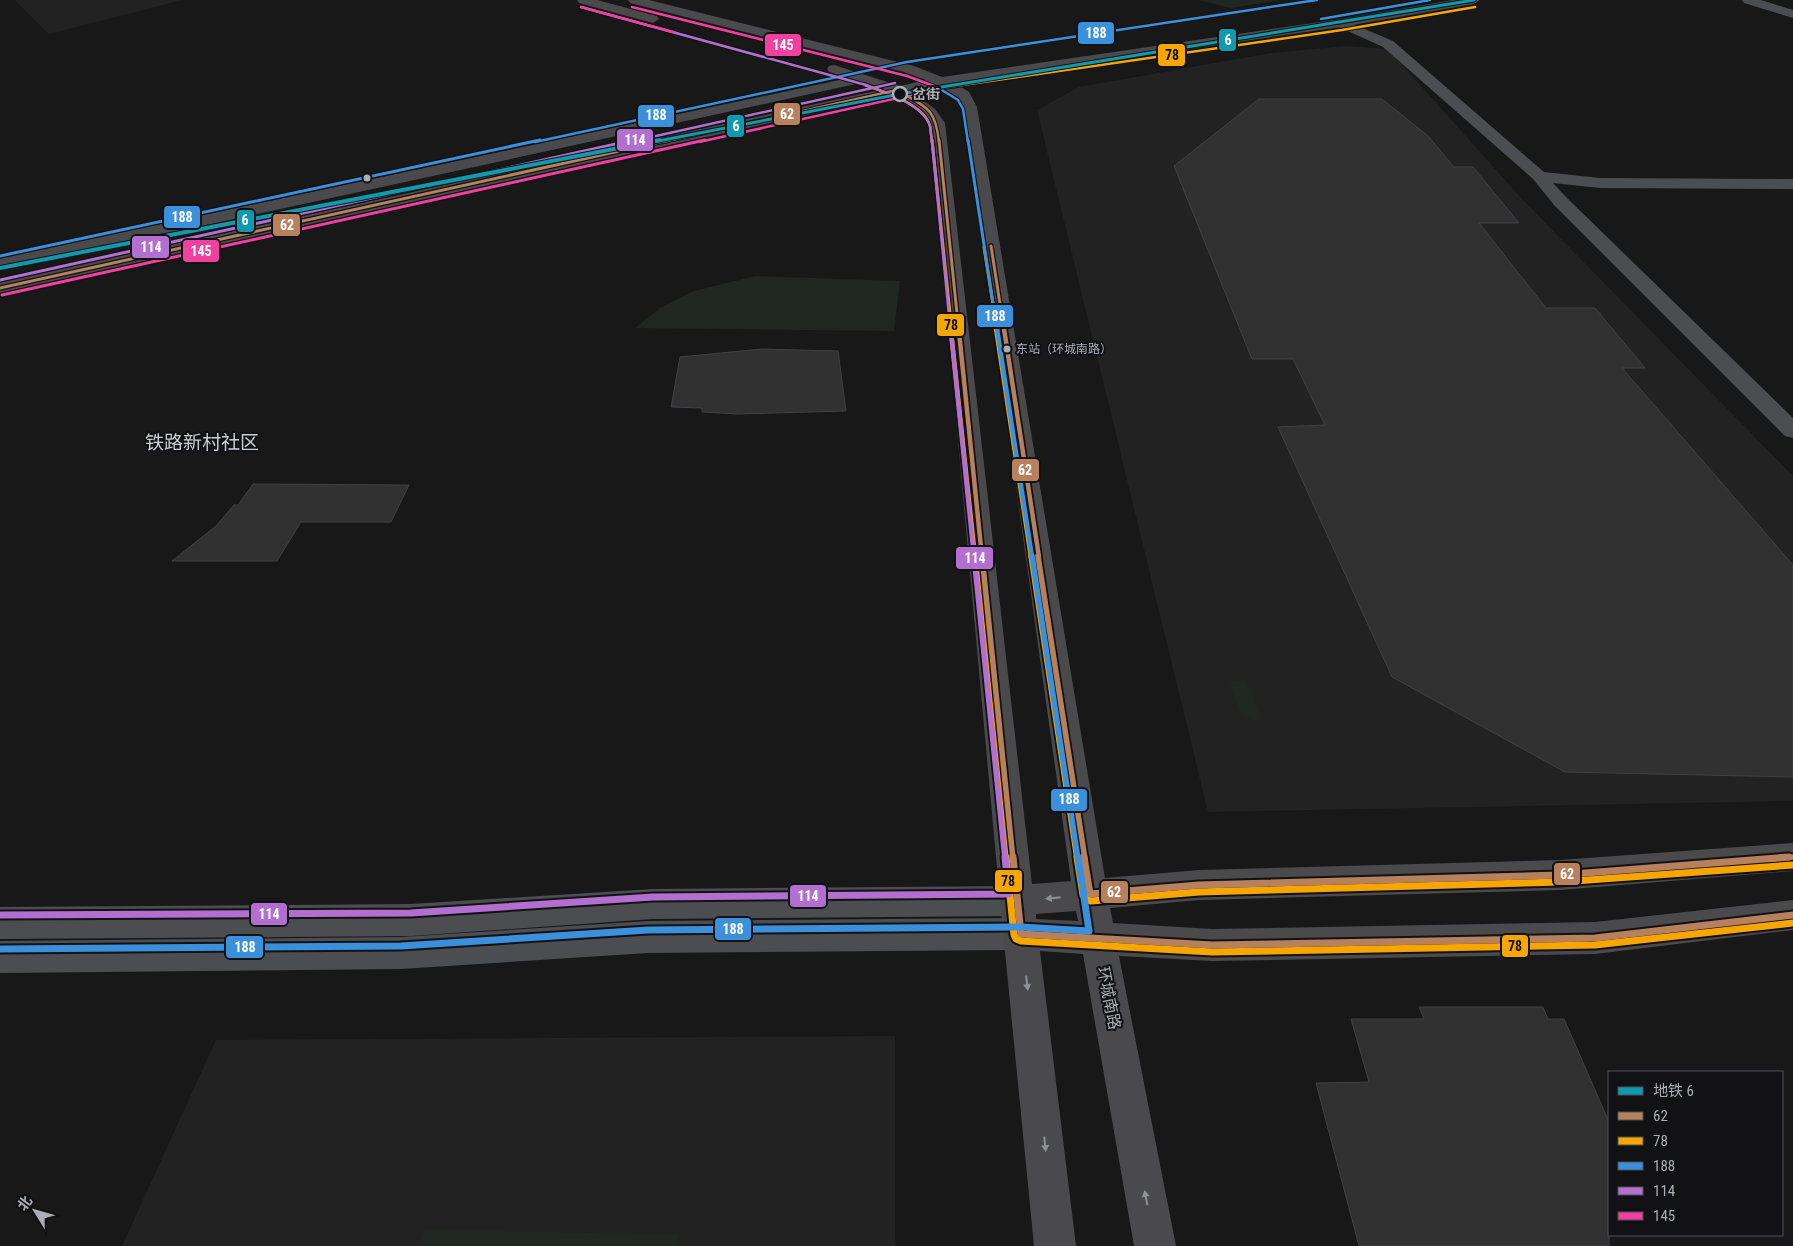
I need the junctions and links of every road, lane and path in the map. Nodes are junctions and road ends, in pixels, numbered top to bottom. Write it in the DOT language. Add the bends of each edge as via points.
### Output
graph roads {
  1 [pos="583,0"];
  2 [pos="634,0"];
  3 [pos="1367,0"];
  4 [pos="1474,0"];
  5 [pos="1748,0"];
  6 [pos="1793,14"];
  7 [pos="1341,23"];
  8 [pos="909,69"];
  9 [pos="868,78"];
  10 [pos="941,82"];
  11 [pos="897,90"];
  12 [pos="1539,176"];
  13 [pos="1793,184"];
  14 [pos="0,264"];
  15 [pos="0,288"];
  16 [pos="1793,431"];
  17 [pos="1793,857"];
  18 [pos="1090,894"];
  19 [pos="1793,915"];
  20 [pos="1019,918"];
  21 [pos="0,923"];
  22 [pos="1098,939"];
  23 [pos="0,957"];
  24 [pos="1056,1246"];
  25 [pos="1155,1246"];
  1 -- 9 [label="main road"];
  2 -- 8 [label="main road"];
  3 -- 8 [label="main road"];
  4 -- 7 [label="main road"];
  5 -- 6 [label="street"];
  7 -- 10 [label="main road"];
  7 -- 12 [label="street" via="1388,44"];
  8 -- 9 [label="main road"];
  8 -- 10 [label="main road, 环城南路"];
  9 -- 11 [label="main road"];
  9 -- 14 [label="main road"];
  10 -- 11 [label="main road"];
  10 -- 18 [label="main road, 环城南路" via="964,96 970,107"];
  11 -- 15 [label="main road"];
  11 -- 20 [label="main road" via="931,111 937,123"];
  12 -- 13 [label="street" via="1600,183"];
  12 -- 16 [label="street" via="1560,201"];
  17 -- 18 [label="main road" via="1560,875 1199,885"];
  18 -- 20 [label="main road, one-way"];
  18 -- 22 [label="main road, 环城南路"];
  19 -- 22 [label="main road" via="1595,938 1212,945"];
  20 -- 21 [label="street" via="653,904 411,920"];
  20 -- 22 [label="main road"];
  20 -- 23 [label="street" via="401,953"];
  20 -- 24 [label="main road, one-way"];
  25 -- 22 [label="main road, 环城南路, one-way"];
}
